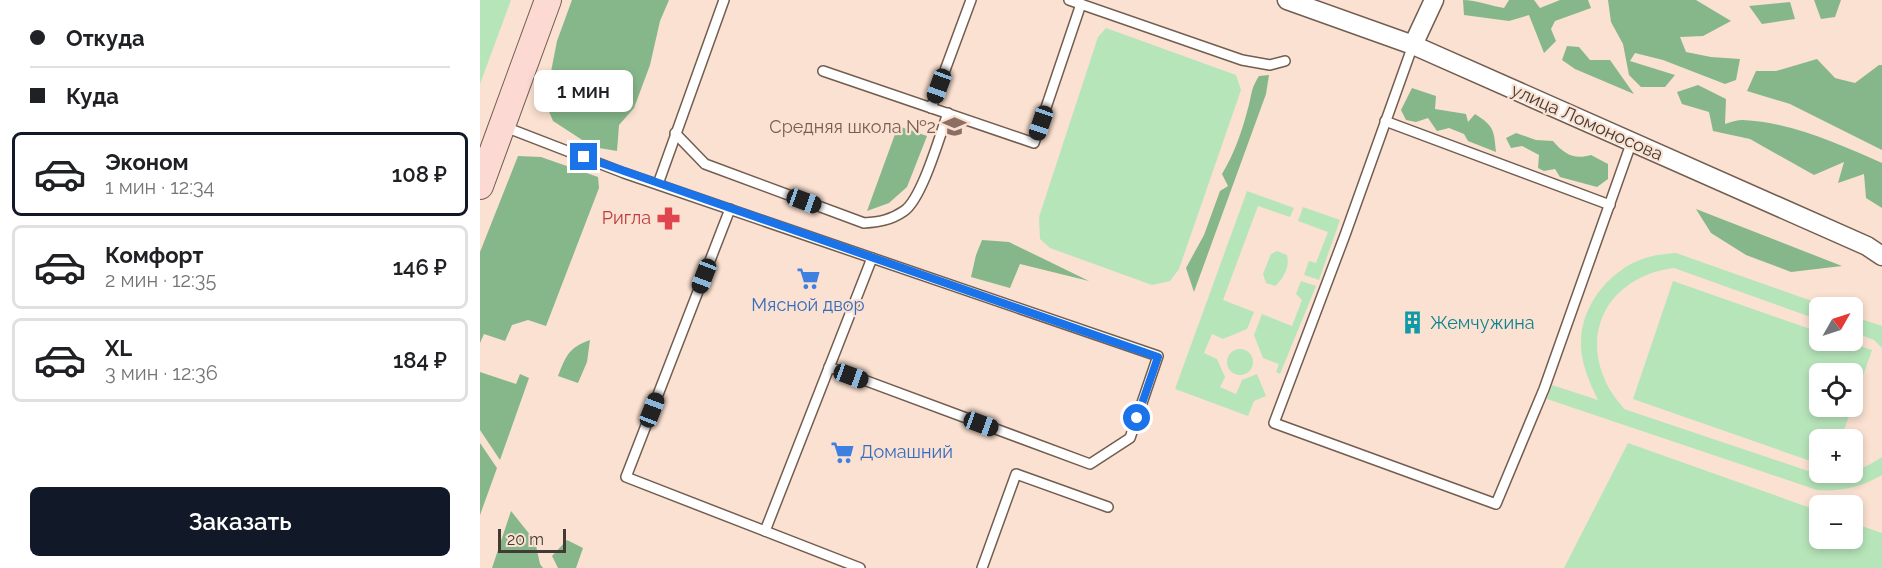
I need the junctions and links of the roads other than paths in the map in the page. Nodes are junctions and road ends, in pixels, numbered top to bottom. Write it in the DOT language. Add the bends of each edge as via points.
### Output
graph roads {
  1 [pos="548,0"];
  2 [pos="724,0"];
  3 [pos="971,0"];
  4 [pos="1069,0"];
  5 [pos="1287,0"];
  6 [pos="1434,0"];
  7 [pos="1081,4"];
  8 [pos="1413,45"];
  9 [pos="1285,61"];
  10 [pos="824,71"];
  11 [pos="931,108"];
  12 [pos="948,113"];
  13 [pos="1385,121"];
  14 [pos="502,126"];
  15 [pos="675,133"];
  16 [pos="1632,141"];
  17 [pos="658,184"];
  18 [pos="480,186"];
  19 [pos="1610,206"];
  20 [pos="730,209"];
  21 [pos="1882,256"];
  22 [pos="872,258"];
  23 [pos="829,368"];
  24 [pos="1108,507"];
  25 [pos="765,531"];
  26 [pos="860,568"];
  27 [pos="982,568"];
  1 -- 14 [label="street"];
  2 -- 15 [label="lane"];
  3 -- 11 [label="lane"];
  4 -- 7 [label="lane"];
  5 -- 8 [label="street, улица Ломоносова"];
  6 -- 8 [label="street"];
  7 -- 9 [label="lane" via="1242,60 1270,65"];
  7 -- 12 [label="lane" via="1034,142"];
  8 -- 13 [label="lane"];
  8 -- 16 [label="street, улица Ломоносова"];
  10 -- 11 [label="lane"];
  11 -- 12 [label="lane"];
  12 -- 15 [label="lane" via="919,191 906,210 885,222 864,223 705,165"];
  13 -- 19 [label="lane"];
  13 -- 19 [label="lane" via="1274,423 1496,504 1544,389"];
  14 -- 17 [label="lane"];
  14 -- 18 [label="street"];
  15 -- 17 [label="lane"];
  16 -- 19 [label="lane"];
  16 -- 21 [label="street, улица Ломоносова"];
  17 -- 20 [label="lane"];
  20 -- 22 [label="lane"];
  20 -- 25 [label="lane" via="626,477"];
  22 -- 23 [label="lane"];
  22 -- 23 [label="lane" via="1158,357 1130,438 1089,464"];
  23 -- 25 [label="lane"];
  24 -- 27 [label="lane" via="1016,474"];
  25 -- 26 [label="lane"];
}
